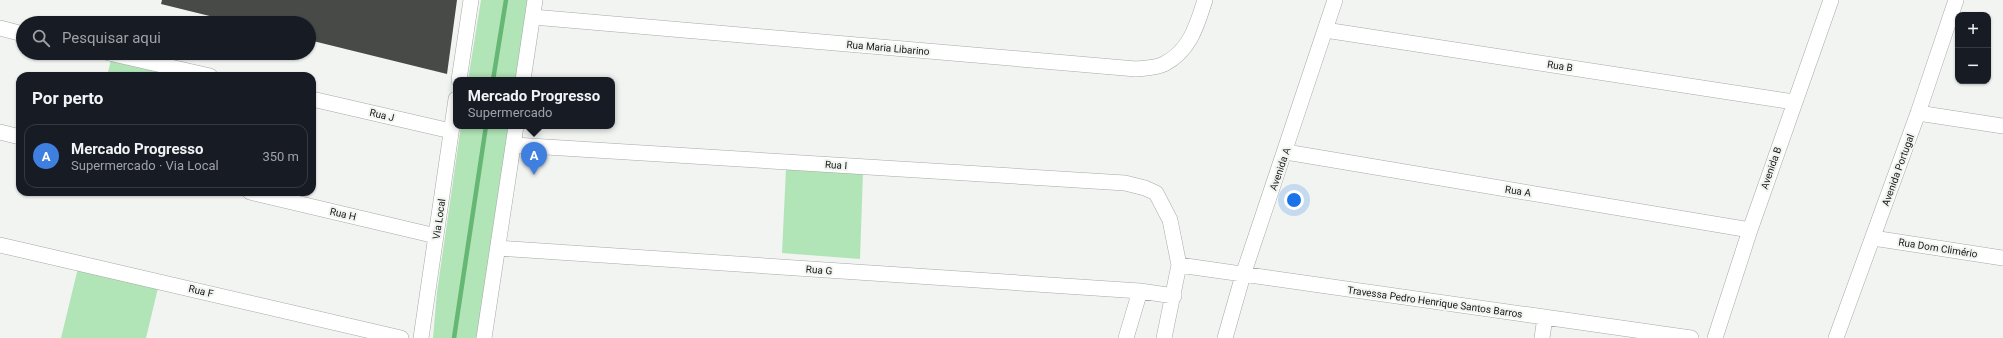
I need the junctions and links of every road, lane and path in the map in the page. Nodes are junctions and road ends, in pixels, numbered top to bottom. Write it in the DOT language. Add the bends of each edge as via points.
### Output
graph roads {
  1 [pos="471,0"];
  2 [pos="535,0"];
  3 [pos="1205,0"];
  4 [pos="1335,0"];
  5 [pos="1831,0"];
  6 [pos="1956,0"];
  7 [pos="533,17"];
  8 [pos="0,28"];
  9 [pos="1325,30"];
  10 [pos="16,32"];
  11 [pos="140,60"];
  12 [pos="192,72"];
  13 [pos="459,77"];
  14 [pos="523,77"];
  15 [pos="316,100"];
  16 [pos="1794,102"];
  17 [pos="1918,113"];
  18 [pos="453,118"];
  19 [pos="2003,126"];
  20 [pos="516,129"];
  21 [pos="451,131"];
  22 [pos="0,132"];
  23 [pos="16,136"];
  24 [pos="514,145"];
  25 [pos="1286,152"];
  26 [pos="267,196"];
  27 [pos="1750,230"];
  28 [pos="436,236"];
  29 [pos="1873,238"];
  30 [pos="0,245"];
  31 [pos="498,248"];
  32 [pos="2003,258"];
  33 [pos="1179,265"];
  34 [pos="1243,275"];
  35 [pos="1140,292"];
  36 [pos="1174,296"];
  37 [pos="1546,317"];
  38 [pos="401,338"];
  39 [pos="421,338"];
  40 [pos="484,338"];
  41 [pos="1126,338"];
  42 [pos="1164,338"];
  43 [pos="1225,338"];
  44 [pos="1542,338"];
  45 [pos="1691,338"];
  46 [pos="1716,338"];
  47 [pos="1836,338"];
  1 -- 13 [label="street"];
  2 -- 7 [label="street"];
  3 -- 7 [label="street, Rua Maria Libarino" via="1197,26 1184,50 1163,65 1136,69"];
  4 -- 9 [label="street, Avenida A"];
  5 -- 16 [label="street, Avenida B"];
  6 -- 17 [label="street, Avenida Portugal"];
  7 -- 14 [label="street"];
  8 -- 10 [label="street"];
  9 -- 16 [label="street, Rua B"];
  9 -- 25 [label="street, Avenida A"];
  11 -- 12 [label="street"];
  15 -- 21 [label="street, Rua J"];
  16 -- 27 [label="street, Avenida B"];
  17 -- 19 [label="street"];
  17 -- 29 [label="street, Avenida Portugal"];
  18 -- 21 [label="street, Via Local"];
  20 -- 24 [label="street"];
  21 -- 28 [label="street, Via Local"];
  22 -- 23 [label="street"];
  24 -- 31 [label="street"];
  24 -- 33 [label="street, Rua I" via="1125,183 1156,193 1170,220"];
  25 -- 27 [label="street, Rua A"];
  25 -- 34 [label="street, Avenida A"];
  26 -- 28 [label="street, Rua H"];
  27 -- 46 [label="street, Avenida B"];
  28 -- 39 [label="street, Via Local"];
  29 -- 32 [label="street, Rua Dom Climério"];
  29 -- 47 [label="street, Avenida Portugal"];
  30 -- 38 [label="street, Rua F"];
  31 -- 35 [label="street, Rua G"];
  31 -- 40 [label="street"];
  33 -- 34 [label="street, Travessa Pedro Henrique Santos Barros"];
  33 -- 36 [label="street"];
  34 -- 37 [label="street, Travessa Pedro Henrique Santos Barros"];
  34 -- 43 [label="street, Avenida A"];
  35 -- 36 [label="street, Rua G"];
  35 -- 41 [label="street"];
  36 -- 42 [label="street"];
  37 -- 44 [label="street"];
  37 -- 45 [label="street, Travessa Pedro Henrique Santos Barros"];
}
